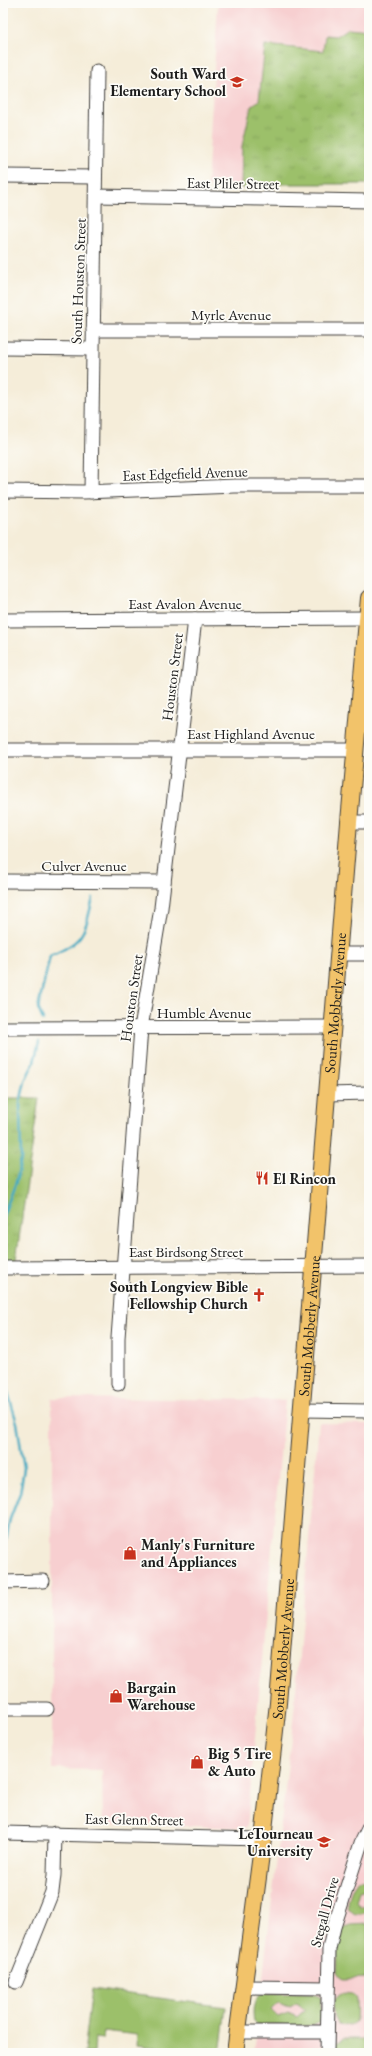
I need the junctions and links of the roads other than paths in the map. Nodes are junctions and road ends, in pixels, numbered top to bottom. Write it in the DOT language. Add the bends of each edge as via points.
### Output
graph roads {
  1 [pos="97,71"];
  2 [pos="3,176"];
  3 [pos="95,177"];
  4 [pos="96,196"];
  5 [pos="369,201"];
  6 [pos="93,330"];
  7 [pos="369,330"];
  8 [pos="3,348"];
  9 [pos="92,349"];
  10 [pos="369,486"];
  11 [pos="3,491"];
  12 [pos="91,492"];
  13 [pos="369,598"];
  14 [pos="367,618"];
  15 [pos="195,619"];
  16 [pos="3,620"];
  17 [pos="365,687"];
  18 [pos="179,749"];
  19 [pos="3,750"];
  20 [pos="355,750"];
  21 [pos="349,822"];
  22 [pos="369,822"];
  23 [pos="3,881"];
  24 [pos="164,882"];
  25 [pos="338,954"];
  26 [pos="369,954"];
  27 [pos="333,1027"];
  28 [pos="3,1028"];
  29 [pos="141,1028"];
  30 [pos="369,1093"];
  31 [pos="327,1094"];
  32 [pos="314,1266"];
  33 [pos="369,1266"];
  34 [pos="3,1268"];
  35 [pos="125,1268"];
  36 [pos="118,1384"];
  37 [pos="303,1410"];
  38 [pos="369,1411"];
  39 [pos="42,1581"];
  40 [pos="3,1582"];
  41 [pos="3,1709"];
  42 [pos="47,1709"];
  43 [pos="369,1827"];
  44 [pos="3,1833"];
  45 [pos="54,1833"];
  46 [pos="263,1839"];
  47 [pos="16,1982"];
  48 [pos="244,1987"];
  49 [pos="328,1988"];
  50 [pos="238,2032"];
  51 [pos="327,2032"];
  52 [pos="235,2053"];
  53 [pos="327,2053"];
  1 -- 3 [label="street, South Houston Street"];
  2 -- 3 [label="street"];
  3 -- 4 [label="street, South Houston Street"];
  4 -- 5 [label="street, East Pliler Street"];
  4 -- 6 [label="street, South Houston Street"];
  6 -- 7 [label="street, Myrle Avenue"];
  6 -- 9 [label="street, South Houston Street"];
  8 -- 9 [label="street"];
  9 -- 12 [label="street, South Houston Street"];
  10 -- 12 [label="street, East Edgefield Avenue" via="235,486"];
  11 -- 12 [label="street, East Edgefield Avenue"];
  13 -- 14 [label="main road, South Mobberly Avenue"];
  14 -- 15 [label="street, East Avalon Avenue"];
  14 -- 17 [label="main road, South Mobberly Avenue"];
  15 -- 16 [label="street, East Avalon Avenue"];
  15 -- 18 [label="street, Houston Street"];
  17 -- 20 [label="main road, South Mobberly Avenue"];
  18 -- 19 [label="street, East Highland Avenue"];
  18 -- 20 [label="street, East Highland Avenue"];
  18 -- 24 [label="street, Houston Street"];
  20 -- 21 [label="main road, South Mobberly Avenue"];
  21 -- 22 [label="street"];
  21 -- 25 [label="main road, South Mobberly Avenue"];
  23 -- 24 [label="street, Culver Avenue"];
  24 -- 29 [label="street, Houston Street"];
  25 -- 26 [label="street"];
  25 -- 27 [label="main road, South Mobberly Avenue"];
  27 -- 29 [label="street, Humble Avenue"];
  27 -- 31 [label="main road, South Mobberly Avenue"];
  28 -- 29 [label="street, Humble Avenue"];
  29 -- 35 [label="street, Houston Street"];
  30 -- 31 [label="street"];
  31 -- 32 [label="main road, South Mobberly Avenue"];
  32 -- 33 [label="street, East Birdsong Street"];
  32 -- 35 [label="street, East Birdsong Street"];
  32 -- 37 [label="main road, South Mobberly Avenue"];
  34 -- 35 [label="street, East Birdsong Street"];
  35 -- 36 [label="street, Houston Street" via="118,1338"];
  37 -- 38 [label="street"];
  37 -- 46 [label="main road, South Mobberly Avenue" via="278,1703"];
  39 -- 40 [label="street"];
  41 -- 42 [label="street"];
  43 -- 49 [label="street, Stegall Drive" via="361,1843 331,1936"];
  44 -- 45 [label="street, East Glenn Street"];
  45 -- 46 [label="street, East Glenn Street"];
  45 -- 47 [label="street" via="52,1892"];
  46 -- 48 [label="main road, South Mobberly Avenue"];
  48 -- 49 [label="street"];
  48 -- 50 [label="main road, South Mobberly Avenue"];
  49 -- 51 [label="street, Stegall Drive"];
  50 -- 51 [label="street"];
  50 -- 52 [label="main road, South Mobberly Avenue"];
  51 -- 53 [label="street, Stegall Drive"];
}
